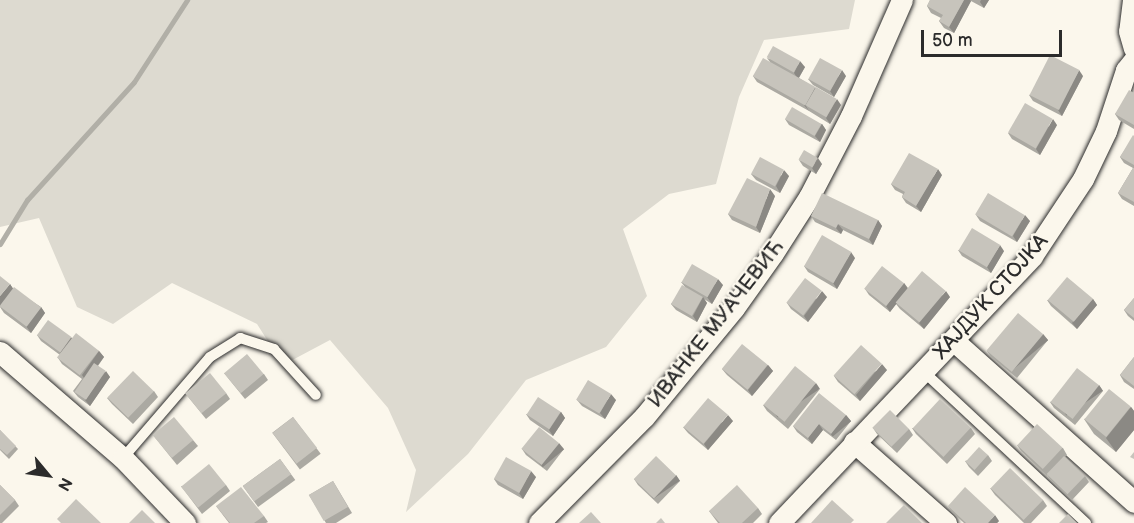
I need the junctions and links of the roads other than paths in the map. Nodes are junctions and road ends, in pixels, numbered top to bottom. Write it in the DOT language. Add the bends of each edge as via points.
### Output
graph roads {
  1 [pos="902,0"];
  2 [pos="1133,0"];
  3 [pos="1134,48"];
  4 [pos="1134,60"];
  5 [pos="953,340"];
  6 [pos="2,357"];
  7 [pos="923,371"];
  8 [pos="316,396"];
  9 [pos="854,442"];
  10 [pos="123,458"];
  11 [pos="1134,502"];
  12 [pos="789,520"];
  13 [pos="185,523"];
  14 [pos="539,523"];
  15 [pos="946,523"];
  16 [pos="1086,523"];
  1 -- 14 [label="street, ИВАНКЕ МУАЧЕВИЋ" via="851,116 809,197 773,253 734,308 644,417"];
  2 -- 3 [label="street" via="1129,31"];
  4 -- 5 [label="street, ХАЈДУК СТОЈКА" via="1126,70 1088,169 1056,224 1032,256"];
  5 -- 7 [label="street, ХАЈДУК СТОЈКА"];
  5 -- 11 [label="street"];
  6 -- 10 [label="street"];
  7 -- 9 [label="street, ХАЈДУК СТОЈКА"];
  7 -- 16 [label="lane, ХАЈДУК СТОЈКА"];
  8 -- 10 [label="lane" via="274,349 240,338 210,357"];
  9 -- 12 [label="street, ХАЈДУК СТОЈКА"];
  9 -- 15 [label="street"];
  10 -- 13 [label="street"];
}
